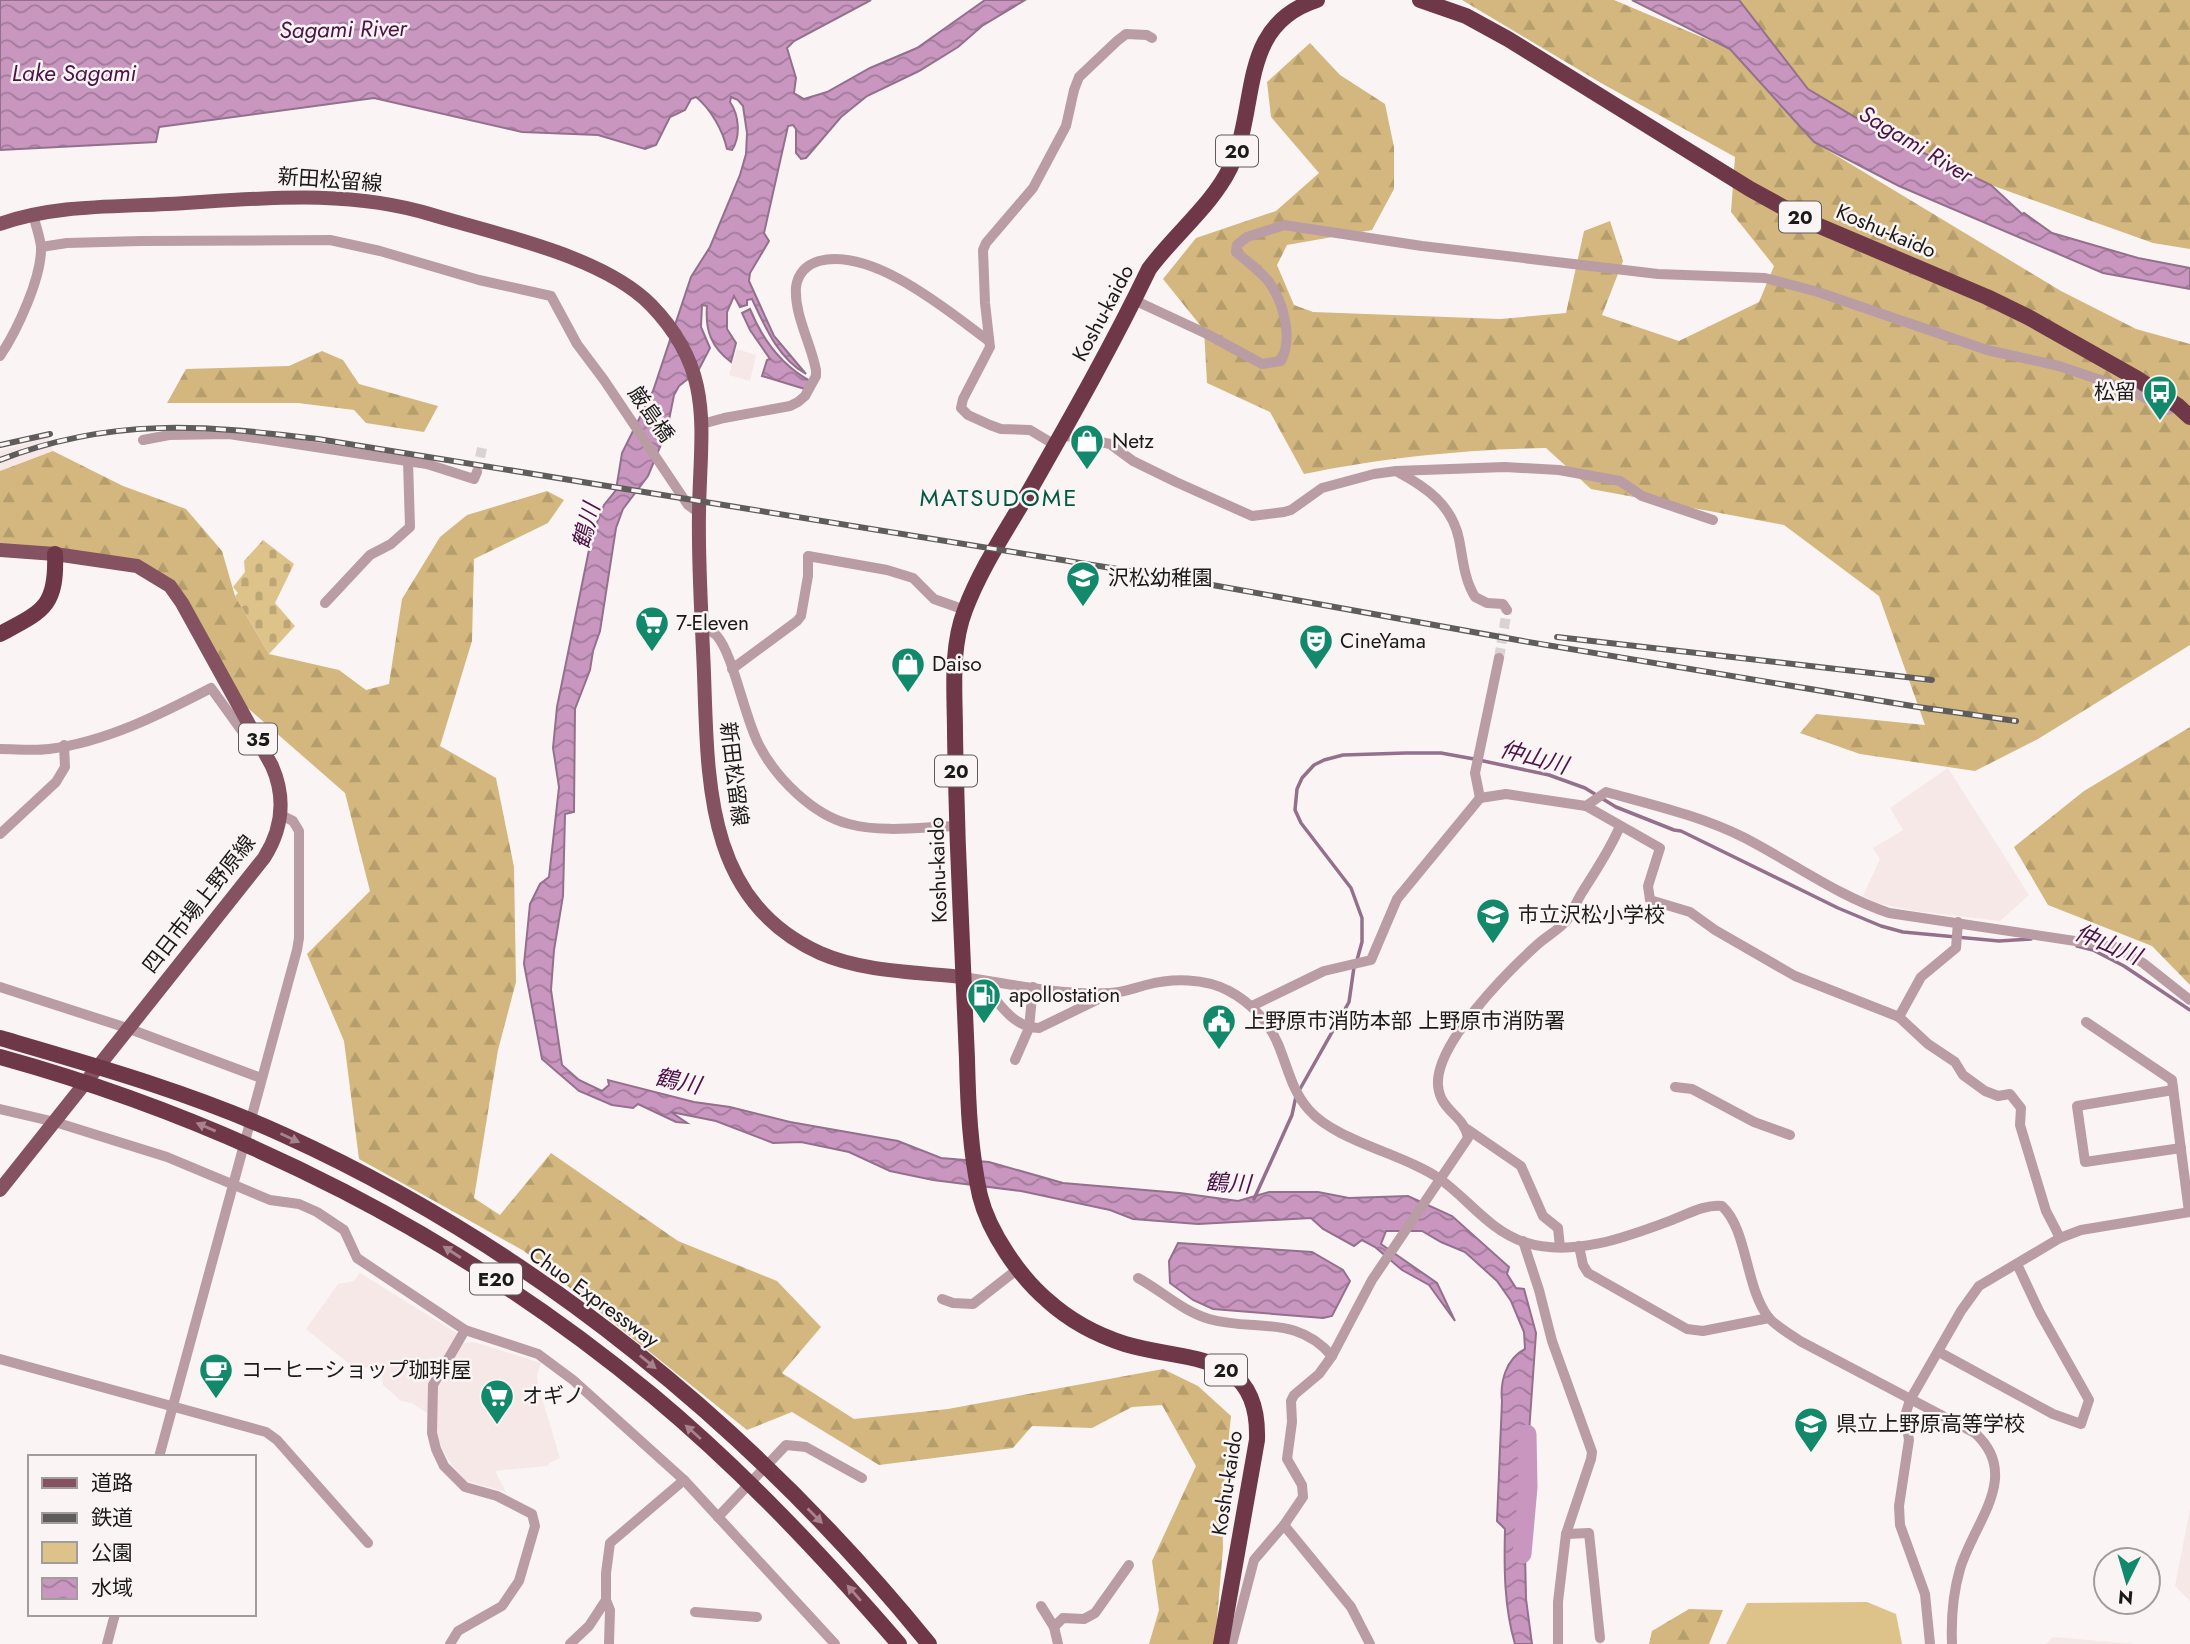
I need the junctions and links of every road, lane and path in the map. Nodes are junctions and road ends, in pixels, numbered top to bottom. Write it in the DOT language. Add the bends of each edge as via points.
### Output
graph roads {
  1 [pos="1317,0"];
  2 [pos="1420,0"];
  3 [pos="1152,38"];
  4 [pos="33,214"];
  5 [pos="0,224"];
  6 [pos="41,247"];
  7 [pos="1134,300"];
  8 [pos="989,341"];
  9 [pos="0,356"];
  10 [pos="2184,412"];
  11 [pos="702,419"];
  12 [pos="143,440"];
  13 [pos="1058,441"];
  14 [pos="408,461"];
  15 [pos="1396,471"];
  16 [pos="477,472"];
  17 [pos="699,513"];
  18 [pos="1713,520"];
  19 [pos="0,550"];
  20 [pos="55,554"];
  21 [pos="325,603"];
  22 [pos="965,610"];
  23 [pos="1507,610"];
  24 [pos="0,628"];
  25 [pos="702,629"];
  26 [pos="0,634"];
  27 [pos="1499,658"];
  28 [pos="732,669"];
  29 [pos="64,746"];
  30 [pos="2,750"];
  31 [pos="266,755"];
  32 [pos="1480,798"];
  33 [pos="1586,806"];
  34 [pos="281,815"];
  35 [pos="957,826"];
  36 [pos="1620,827"];
  37 [pos="0,834"];
  38 [pos="1958,922"];
  39 [pos="963,977"];
  40 [pos="0,987"];
  41 [pos="1034,987"];
  42 [pos="1109,993"];
  43 [pos="995,999"];
  44 [pos="2190,1000"];
  45 [pos="1252,1006"];
  46 [pos="1899,1017"];
  47 [pos="2086,1022"];
  48 [pos="0,1027"];
  49 [pos="1029,1028"];
  50 [pos="125,1032"];
  51 [pos="0,1038"];
  52 [pos="0,1057"];
  53 [pos="1015,1060"];
  54 [pos="261,1078"];
  55 [pos="159,1084"];
  56 [pos="1675,1087"];
  57 [pos="2174,1090"];
  58 [pos="0,1109"];
  59 [pos="57,1119"];
  60 [pos="1467,1129"];
  61 [pos="1790,1135"];
  62 [pos="2181,1148"];
  63 [pos="1440,1179"];
  64 [pos="234,1180"];
  65 [pos="0,1190"];
  66 [pos="2189,1212"];
  67 [pos="2060,1238"];
  68 [pos="1523,1241"];
  69 [pos="1580,1246"];
  70 [pos="1560,1247"];
  71 [pos="2017,1264"];
  72 [pos="1018,1268"];
  73 [pos="1138,1278"];
  74 [pos="942,1299"];
  75 [pos="1769,1318"];
  76 [pos="466,1330"];
  77 [pos="1939,1352"];
  78 [pos="1332,1356"];
  79 [pos="0,1359"];
  80 [pos="1910,1400"];
  81 [pos="173,1406"];
  82 [pos="160,1455"];
  83 [pos="862,1478"];
  84 [pos="684,1480"];
  85 [pos="721,1514"];
  86 [pos="1284,1525"];
  87 [pos="1566,1534"];
  88 [pos="369,1543"];
  89 [pos="1129,1566"];
  90 [pos="606,1600"];
  91 [pos="1041,1606"];
  92 [pos="695,1612"];
  93 [pos="114,1616"];
  94 [pos="757,1617"];
  95 [pos="1054,1627"];
  96 [pos="1600,1638"];
  97 [pos="107,1644"];
  98 [pos="450,1644"];
  99 [pos="570,1644"];
  100 [pos="610,1644"];
  101 [pos="835,1644"];
  102 [pos="899,1644"];
  103 [pos="929,1644"];
  104 [pos="1058,1644"];
  105 [pos="1221,1644"];
  106 [pos="1232,1644"];
  107 [pos="1370,1644"];
  108 [pos="1558,1644"];
  109 [pos="1930,1644"];
  110 [pos="1952,1644"];
  1 -- 7 [label="highway, Koshu-kaido / 20" via="1292,11 1270,34 1252,71 1231,167 1157,258"];
  2 -- 10 [label="highway, Koshu-kaido / 20" via="1466,16 1498,34 1782,208 2028,317 2136,378"];
  3 -- 8 [label="street" via="1126,34 1079,77 1066,126 1033,188 986,243"];
  4 -- 5 [label="main road, 新田松留線"];
  4 -- 6 [label="street"];
  4 -- 11 [label="main road, 新田松留線" via="323,196 421,211 582,261 642,296 665,320 683,349 697,382"];
  6 -- 9 [label="street" via="24,313"];
  6 -- 17 [label="street, 厳島橋" via="129,241 330,240 551,296 577,344 688,505"];
  7 -- 10 [label="street" via="1262,364 1280,361 1287,349 1282,308 1269,281 1236,252 1247,237 1284,225 1658,274 1765,278 1987,350 2059,366 2130,390 2168,410"];
  7 -- 13 [label="highway, Koshu-kaido / 20"];
  8 -- 11 [label="street" via="926,294 869,265 833,259 817,262 801,273 796,288 816,370 804,396 790,406"];
  8 -- 13 [label="street" via="989,353 962,399 963,412 1001,429 1030,430"];
  11 -- 17 [label="main road, 新田松留線"];
  12 -- 14 [label="street" via="229,435"];
  13 -- 15 [label="street" via="1078,437 1110,444 1144,466 1252,516 1291,510 1336,482"];
  13 -- 22 [label="highway, Koshu-kaido / 20"];
  14 -- 16 [label="street" via="474,478"];
  14 -- 21 [label="street" via="410,527 370,555"];
  15 -- 18 [label="street" via="1559,470 1620,481 1642,496"];
  15 -- 23 [label="street" via="1431,492 1451,517 1475,597 1503,604"];
  17 -- 25 [label="main road, 新田松留線"];
  19 -- 20 [label="main road, 四日市場上野原線 / 35"];
  20 -- 24 [label="highway" via="44,595"];
  20 -- 26 [label="highway" via="51,597 28,619"];
  20 -- 31 [label="main road, 四日市場上野原線 / 35" via="137,566 170,586"];
  22 -- 28 [label="street" via="934,599 913,578 808,556 801,616"];
  22 -- 35 [label="highway, Koshu-kaido / 20" via="954,673"];
  25 -- 28 [label="street" via="717,636"];
  25 -- 39 [label="main road, 新田松留線" via="711,801 726,856 755,904 789,935 822,954 869,967"];
  27 -- 32 [label="street" via="1475,773"];
  28 -- 35 [label="street" via="763,752 812,807 832,818 867,827"];
  29 -- 30 [label="street"];
  29 -- 31 [label="street" via="159,715 211,688"];
  29 -- 37 [label="street" via="65,767 56,782"];
  31 -- 34 [label="main road, 四日市場上野原線 / 35" via="278,779"];
  32 -- 33 [label="street" via="1506,794"];
  32 -- 45 [label="street" via="1398,900 1371,960 1324,971"];
  33 -- 36 [label="street"];
  33 -- 38 [label="street" via="1606,792 1714,824 1865,905 1902,916"];
  34 -- 50 [label="main road, 四日市場上野原線 / 35" via="264,858"];
  34 -- 54 [label="street" via="299,831 299,938"];
  35 -- 39 [label="highway, Koshu-kaido / 20"];
  36 -- 46 [label="street" via="1660,848 1648,886 1650,900 1690,912 1795,976"];
  36 -- 60 [label="street" via="1566,921 1489,992 1448,1046 1437,1084 1441,1103"];
  38 -- 44 [label="street" via="2115,947"];
  38 -- 46 [label="street" via="1956,948 1921,977"];
  39 -- 41 [label="street"];
  39 -- 72 [label="highway, Koshu-kaido / 20" via="968,1099 979,1186 991,1226"];
  40 -- 50 [label="street"];
  41 -- 42 [label="street"];
  41 -- 49 [label="street"];
  42 -- 45 [label="street" via="1157,982 1190,981 1228,990"];
  42 -- 49 [label="street" via="1040,1028"];
  43 -- 49 [label="street"];
  45 -- 63 [label="street" via="1277,1041 1291,1083 1310,1111 1326,1124"];
  46 -- 67 [label="street" via="1985,1091 2010,1094 2021,1108 2020,1125 2046,1211"];
  47 -- 57 [label="street" via="2172,1080"];
  48 -- 55 [label="highway"];
  49 -- 53 [label="street"];
  50 -- 54 [label="street"];
  50 -- 59 [label="main road, 四日市場上野原線 / 35"];
  51 -- 55 [label="highway, Chuo Expressway / E20"];
  102 -- 52 [label="highway, Chuo Expressway / E20, one-way" via="827,1562 718,1453 600,1353 497,1280 388,1214 268,1154 127,1096"];
  54 -- 64 [label="street"];
  55 -- 103 [label="highway, Chuo Expressway / E20, one-way" via="285,1135 391,1189 584,1312 686,1393 758,1460 839,1541"];
  56 -- 61 [label="street" via="1692,1089 1754,1122"];
  57 -- 62 [label="street"];
  57 -- 62 [label="street" via="2077,1106 2085,1162"];
  58 -- 59 [label="street"];
  59 -- 64 [label="street"];
  59 -- 65 [label="main road, 四日市場上野原線 / 35"];
  60 -- 63 [label="street" via="1468,1138"];
  60 -- 70 [label="street" via="1521,1166 1543,1216 1558,1228"];
  62 -- 66 [label="street"];
  63 -- 68 [label="street" via="1493,1225"];
  63 -- 78 [label="street" via="1372,1280"];
  64 -- 76 [label="street" via="270,1200 299,1204 326,1218 344,1230 357,1258"];
  64 -- 81 [label="street"];
  66 -- 67 [label="street" via="2081,1230"];
  67 -- 71 [label="street"];
  68 -- 70 [label="street"];
  68 -- 87 [label="street" via="1552,1342 1592,1452"];
  69 -- 70 [label="street"];
  69 -- 75 [label="street" via="1588,1273 1686,1329 1703,1331"];
  69 -- 75 [label="street" via="1634,1235 1707,1207 1722,1206 1732,1220 1758,1300"];
  71 -- 77 [label="street" via="1979,1286"];
  71 -- 77 [label="street" via="2089,1400 2081,1424 2053,1414"];
  72 -- 74 [label="street" via="973,1304"];
  72 -- 105 [label="highway, Koshu-kaido / 20" via="1045,1299 1072,1319 1122,1343 1223,1367 1254,1403 1257,1440"];
  73 -- 78 [label="street" via="1198,1314 1238,1324 1293,1328 1322,1344"];
  75 -- 80 [label="street" via="1800,1341"];
  76 -- 84 [label="street" via="538,1354"];
  76 -- 98 [label="street" via="433,1385 436,1449 460,1483 532,1514 536,1526 519,1581 502,1606 458,1631"];
  77 -- 80 [label="street"];
  78 -- 86 [label="street" via="1291,1401 1287,1459 1304,1492"];
  79 -- 81 [label="street"];
  80 -- 109 [label="street" via="1905,1416 1909,1440 1900,1525 1925,1594"];
  80 -- 110 [label="street" via="1975,1433 1994,1460 1995,1489 1972,1537 1956,1588"];
  81 -- 82 [label="street"];
  81 -- 88 [label="street" via="266,1432"];
  83 -- 85 [label="street" via="806,1447 786,1445"];
  84 -- 85 [label="street"];
  84 -- 90 [label="street" via="610,1543"];
  85 -- 101 [label="street"];
  86 -- 106 [label="street" via="1254,1560"];
  86 -- 107 [label="street" via="1351,1607"];
  87 -- 96 [label="street" via="1589,1533"];
  87 -- 108 [label="street"];
  89 -- 95 [label="street" via="1095,1613 1084,1619 1063,1618"];
  90 -- 99 [label="street"];
  90 -- 100 [label="street"];
  91 -- 95 [label="street"];
  92 -- 94 [label="street"];
  93 -- 97 [label="street"];
  95 -- 104 [label="street"];
}
